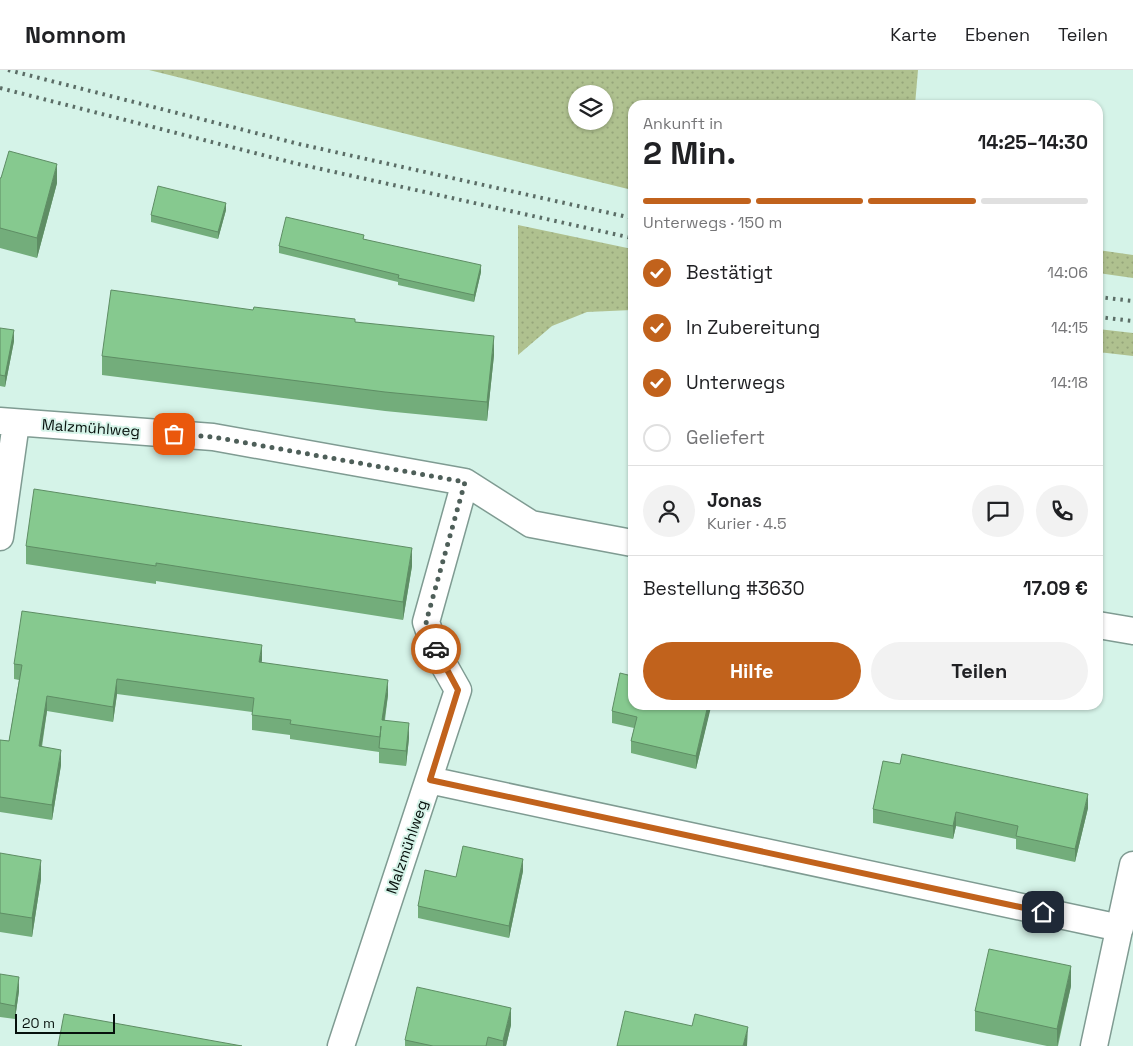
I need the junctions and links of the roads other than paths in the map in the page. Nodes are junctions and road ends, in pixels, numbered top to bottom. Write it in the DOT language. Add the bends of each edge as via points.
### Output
graph roads {
  1 [pos="8,422"];
  2 [pos="465,482"];
  3 [pos="0,537"];
  4 [pos="628,541"];
  5 [pos="1103,626"];
  6 [pos="1133,631"];
  7 [pos="430,780"];
  8 [pos="1133,865"];
  9 [pos="1126,922"];
  10 [pos="341,1046"];
  11 [pos="1094,1046"];
  1 -- 2 [label="street, Malzmühlweg" via="213,437"];
  1 -- 3 [label="street, Malzmühlweg"];
  2 -- 4 [label="street" via="531,524"];
  2 -- 7 [label="street, Malzmühlweg" via="426,622 436,651 458,690"];
  5 -- 6 [label="street"];
  7 -- 9 [label="street"];
  7 -- 10 [label="street, Malzmühlweg"];
  8 -- 9 [label="street"];
  9 -- 11 [label="street"];
}
